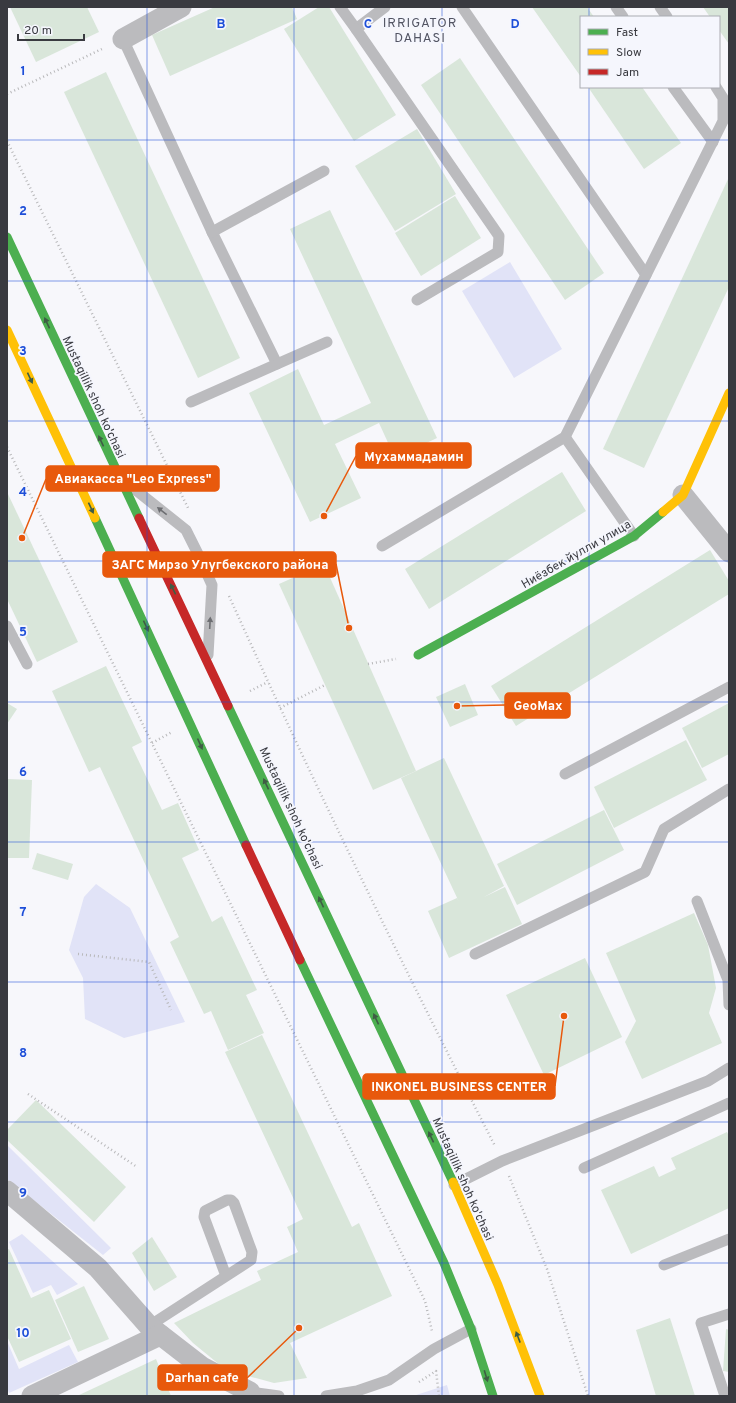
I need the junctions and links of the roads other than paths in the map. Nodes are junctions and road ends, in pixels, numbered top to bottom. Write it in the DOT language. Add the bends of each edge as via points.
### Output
graph roads {
  1 [pos="181,7"];
  2 [pos="340,7"];
  3 [pos="385,7"];
  4 [pos="462,7"];
  5 [pos="616,7"];
  6 [pos="660,7"];
  7 [pos="622,16"];
  8 [pos="666,16"];
  9 [pos="356,29"];
  10 [pos="123,40"];
  11 [pos="674,88"];
  12 [pos="717,88"];
  13 [pos="713,142"];
  14 [pos="324,171"];
  15 [pos="212,232"];
  16 [pos="7,237"];
  17 [pos="646,275"];
  18 [pos="417,300"];
  19 [pos="7,330"];
  20 [pos="327,342"];
  21 [pos="277,364"];
  22 [pos="729,393"];
  23 [pos="191,402"];
  24 [pos="565,437"];
  25 [pos="118,476"];
  26 [pos="683,495"];
  27 [pos="634,536"];
  28 [pos="382,546"];
  29 [pos="729,552"];
  30 [pos="7,626"];
  31 [pos="418,655"];
  32 [pos="208,662"];
  33 [pos="27,664"];
  34 [pos="729,688"];
  35 [pos="565,774"];
  36 [pos="729,789"];
  37 [pos="697,901"];
  38 [pos="475,954"];
  39 [pos="729,1005"];
  40 [pos="729,1068"];
  41 [pos="729,1103"];
  42 [pos="584,1168"];
  43 [pos="454,1185"];
  44 [pos="7,1190"];
  45 [pos="729,1239"];
  46 [pos="664,1265"];
  47 [pos="226,1276"];
  48 [pos="729,1314"];
  49 [pos="471,1329"];
  50 [pos="155,1331"];
  51 [pos="246,1394"];
  52 [pos="32,1396"];
  53 [pos="280,1396"];
  54 [pos="326,1396"];
  55 [pos="492,1396"];
  56 [pos="540,1396"];
  57 [pos="725,1396"];
  1 -- 10 [label="street"];
  2 -- 9 [label="lane"];
  3 -- 9 [label="lane"];
  4 -- 17 [label="lane"];
  5 -- 7 [label="lane"];
  6 -- 8 [label="lane"];
  9 -- 18 [label="lane" via="499,236 498,252"];
  10 -- 15 [label="lane"];
  11 -- 13 [label="lane"];
  12 -- 13 [label="lane" via="723,98 723,121"];
  13 -- 17 [label="lane"];
  14 -- 15 [label="lane"];
  15 -- 21 [label="lane"];
  25 -- 16 [label="main road, Mustaqillik shoh ko'chasi, one-way"];
  17 -- 24 [label="lane"];
  19 -- 49 [label="main road, one-way" via="267,891 444,1263"];
  20 -- 21 [label="lane"];
  21 -- 23 [label="lane"];
  22 -- 26 [label="main road, Ниёзбек йулли улица"];
  24 -- 27 [label="lane"];
  24 -- 28 [label="lane"];
  32 -- 25 [label="main road, Mustaqillik shoh ko'chasi, one-way"];
  32 -- 25 [label="lane, one-way" via="212,585 192,542 186,530"];
  26 -- 27 [label="main road, Ниёзбек йулли улица"];
  26 -- 29 [label="street"];
  27 -- 31 [label="main road, Ниёзбек йулли улица"];
  30 -- 33 [label="lane"];
  43 -- 32 [label="main road, Mustaqillik shoh ko'chasi, one-way"];
  34 -- 35 [label="lane"];
  36 -- 38 [label="lane" via="664,829 645,872"];
  37 -- 39 [label="lane" via="728,980"];
  40 -- 43 [label="lane" via="708,1081 502,1161"];
  41 -- 42 [label="lane"];
  56 -- 43 [label="main road, Mustaqillik shoh ko'chasi, one-way" via="510,1317"];
  44 -- 50 [label="street" via="98,1268"];
  45 -- 46 [label="lane"];
  47 -- 47 [label="lane" via="252,1257 231,1200 205,1212 204,1217"];
  47 -- 50 [label="lane"];
  48 -- 57 [label="lane" via="701,1323"];
  49 -- 54 [label="lane" via="434,1349 389,1380 357,1391"];
  49 -- 55 [label="main road, one-way"];
  50 -- 51 [label="street" via="202,1367"];
  50 -- 52 [label="street"];
  51 -- 53 [label="lane"];
}
